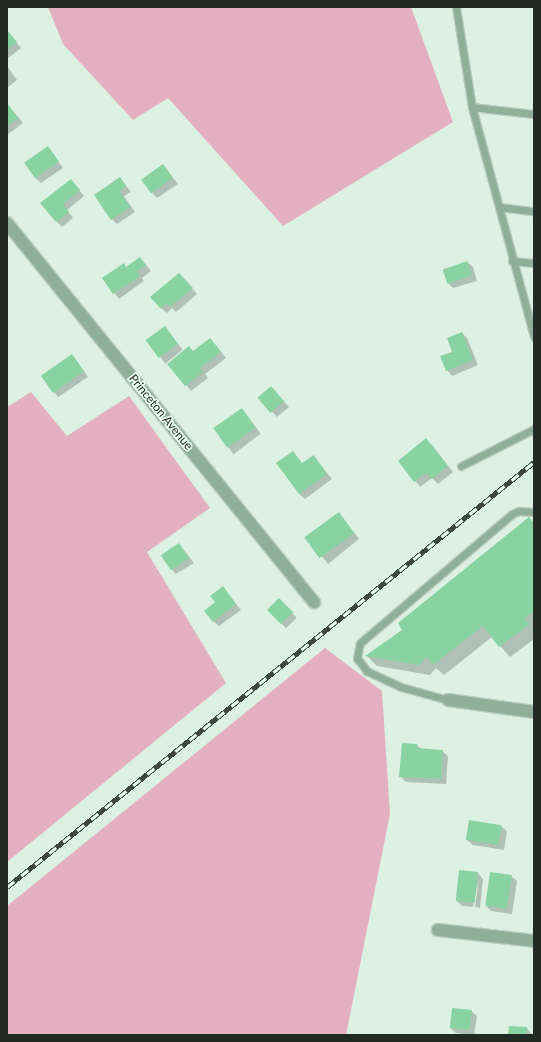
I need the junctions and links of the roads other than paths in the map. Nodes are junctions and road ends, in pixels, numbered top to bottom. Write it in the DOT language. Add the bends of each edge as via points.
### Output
graph roads {
  1 [pos="456,7"];
  2 [pos="472,107"];
  3 [pos="534,114"];
  4 [pos="499,207"];
  5 [pos="534,211"];
  6 [pos="7,223"];
  7 [pos="512,261"];
  8 [pos="534,263"];
  9 [pos="534,337"];
  10 [pos="534,429"];
  11 [pos="461,466"];
  12 [pos="534,512"];
  13 [pos="314,602"];
  14 [pos="448,700"];
  15 [pos="534,712"];
  16 [pos="438,930"];
  17 [pos="534,941"];
  1 -- 2 [label="lane"];
  2 -- 3 [label="lane"];
  2 -- 4 [label="lane"];
  4 -- 5 [label="lane"];
  4 -- 7 [label="lane"];
  6 -- 13 [label="street, Princeton Avenue"];
  7 -- 8 [label="lane"];
  7 -- 9 [label="lane"];
  10 -- 11 [label="lane"];
  12 -- 14 [label="lane" via="519,511 512,514 360,643 357,658 367,671 400,687"];
  14 -- 15 [label="street"];
  16 -- 17 [label="street"];
}
